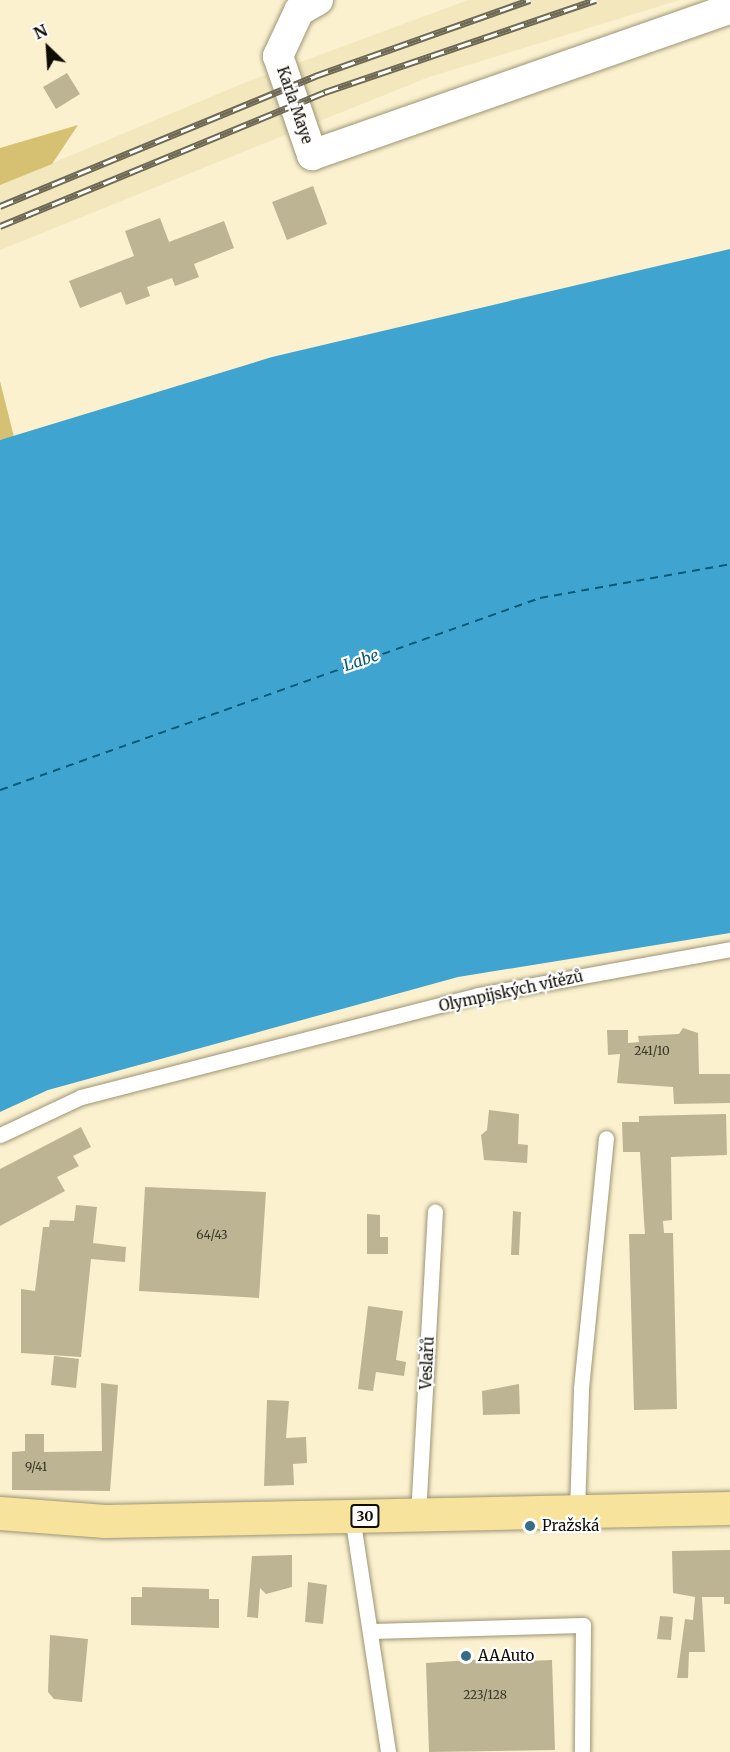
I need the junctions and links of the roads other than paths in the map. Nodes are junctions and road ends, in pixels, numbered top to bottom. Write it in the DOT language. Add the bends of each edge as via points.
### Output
graph roads {
  1 [pos="318,0"];
  2 [pos="730,9"];
  3 [pos="730,949"];
  4 [pos="0,1135"];
  5 [pos="606,1138"];
  6 [pos="435,1211"];
  7 [pos="730,1508"];
  8 [pos="578,1511"];
  9 [pos="0,1513"];
  10 [pos="418,1515"];
  11 [pos="352,1516"];
  12 [pos="371,1631"];
  13 [pos="388,1752"];
  14 [pos="582,1752"];
  1 -- 2 [label="street, Karla Maye" via="299,11 278,56 312,155"];
  3 -- 4 [label="lane, Olympijských vítězů" via="478,995 81,1097"];
  5 -- 8 [label="lane" via="581,1388"];
  6 -- 10 [label="lane, Veslařů"];
  7 -- 8 [label="main road, 30"];
  8 -- 10 [label="main road, 30"];
  9 -- 11 [label="main road, 30" via="105,1521"];
  10 -- 11 [label="main road, 30"];
  11 -- 12 [label="lane"];
  12 -- 13 [label="lane"];
  12 -- 14 [label="lane" via="583,1625"];
}
